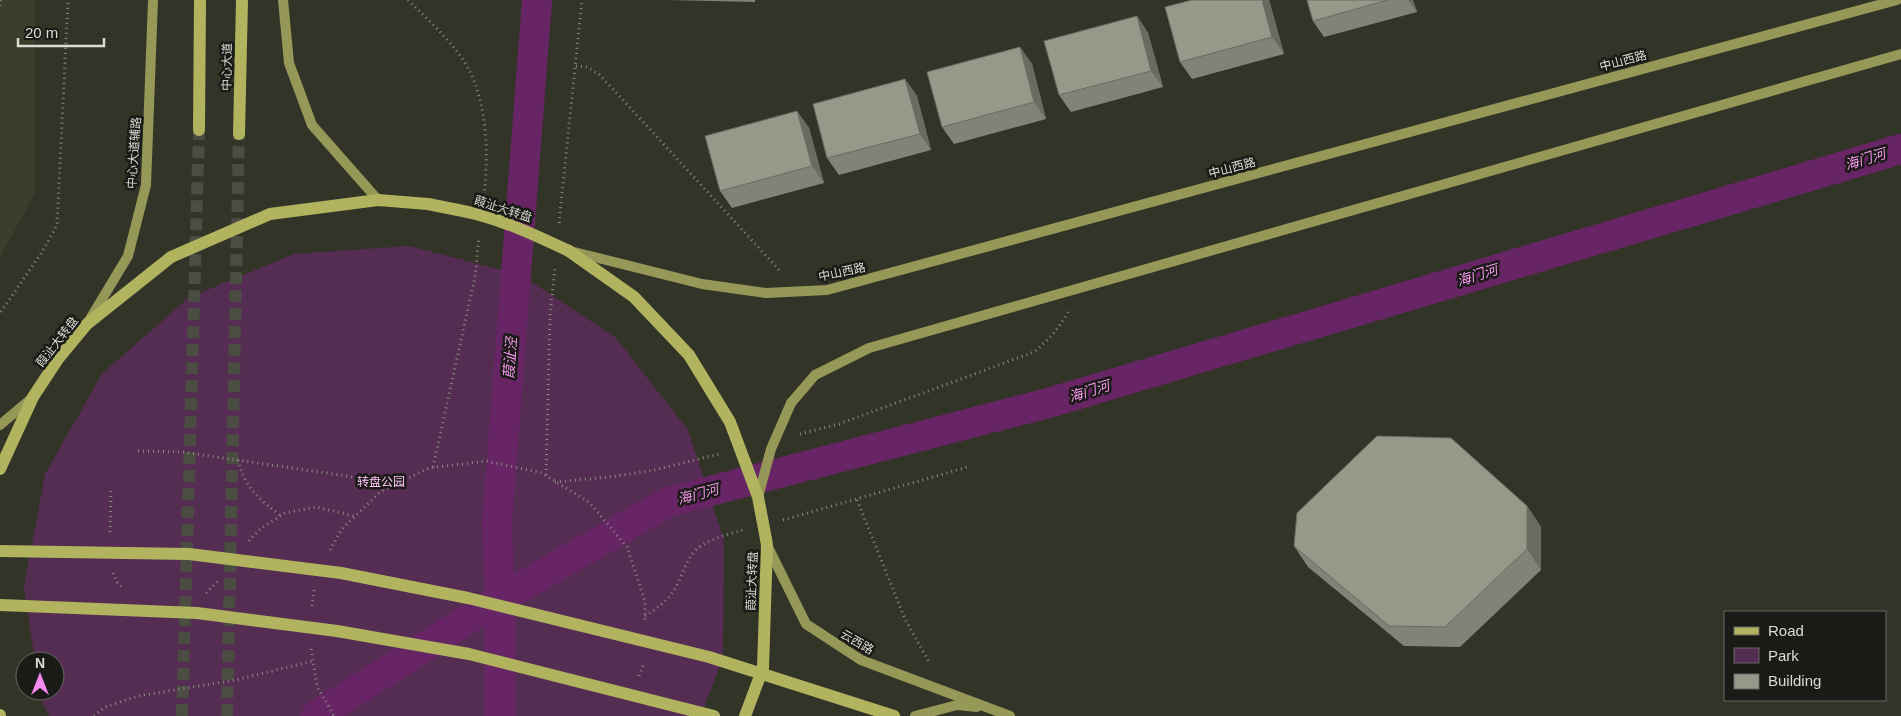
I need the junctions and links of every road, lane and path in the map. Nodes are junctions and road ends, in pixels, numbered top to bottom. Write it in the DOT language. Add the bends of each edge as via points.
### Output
graph roads {
  1 [pos="0,0"];
  2 [pos="68,0"];
  3 [pos="153,0"];
  4 [pos="200,0"];
  5 [pos="242,0"];
  6 [pos="283,0"];
  7 [pos="1897,0"];
  8 [pos="0,6"];
  9 [pos="1901,54"];
  10 [pos="576,66"];
  11 [pos="199,130"];
  12 [pos="239,134"];
  13 [pos="378,200"];
  14 [pos="569,251"];
  15 [pos="1078,288"];
  16 [pos="798,291"];
  17 [pos="1,312"];
  18 [pos="87,324"];
  19 [pos="33,397"];
  20 [pos="0,425"];
  21 [pos="792,436"];
  22 [pos="138,451"];
  23 [pos="726,452"];
  24 [pos="238,460"];
  25 [pos="968,467"];
  26 [pos="0,469"];
  27 [pos="555,482"];
  28 [pos="396,484"];
  29 [pos="758,497"];
  30 [pos="857,500"];
  31 [pos="280,516"];
  32 [pos="782,520"];
  33 [pos="746,530"];
  34 [pos="766,542"];
  35 [pos="0,551"];
  36 [pos="328,554"];
  37 [pos="638,582"];
  38 [pos="314,587"];
  39 [pos="0,605"];
  40 [pos="310,614"];
  41 [pos="645,616"];
  42 [pos="309,642"];
  43 [pos="313,661"];
  44 [pos="944,691"];
  45 [pos="992,710"];
  46 [pos="94,716"];
  47 [pos="334,716"];
  48 [pos="714,716"];
  49 [pos="745,716"];
  50 [pos="894,716"];
  51 [pos="915,716"];
  52 [pos="1010,716"];
  1 -- 8 [label="path"];
  2 -- 17 [label="path" via="57,225"];
  3 -- 18 [label="main road, 中心大道辅路" via="146,186 128,256"];
  4 -- 11 [label="main road"];
  5 -- 12 [label="main road, 中心大道"];
  6 -- 13 [label="main road" via="289,63 312,125"];
  7 -- 16 [label="main road, 中山西路" via="828,290"];
  9 -- 15 [label="main road"];
  10 -- 16 [label="path" via="587,67 600,75"];
  13 -- 14 [label="main road, 葭沚大转盘, bridge" via="428,204 477,213"];
  13 -- 18 [label="main road, 葭沚大转盘" via="270,214 171,257"];
  14 -- 16 [label="main road, 中山西路" via="702,284 766,293"];
  14 -- 29 [label="main road, 葭沚大转盘, bridge" via="634,297 689,355 730,422"];
  15 -- 21 [label="path" via="1062,324 1034,352 839,424"];
  15 -- 29 [label="main road, bridge" via="869,348 815,375 791,403 771,449"];
  18 -- 19 [label="main road, 葭沚大转盘"];
  19 -- 20 [label="main road"];
  19 -- 26 [label="main road, 葭沚大转盘"];
  22 -- 24 [label="path" via="182,452"];
  23 -- 27 [label="path" via="650,470"];
  24 -- 28 [label="path"];
  24 -- 31 [label="path" via="242,475 258,498"];
  25 -- 30 [label="path"];
  27 -- 28 [label="path" via="542,473 486,461 429,468"];
  27 -- 37 [label="path" via="590,503 626,548"];
  28 -- 36 [label="path" via="380,492 341,530"];
  29 -- 34 [label="main road, 葭沚大转盘, bridge"];
  30 -- 32 [label="path"];
  30 -- 44 [label="path" via="905,619"];
  33 -- 41 [label="path" via="718,537 695,551 684,566 674,591 663,604"];
  34 -- 44 [label="main road, 云西路" via="806,624 860,660"];
  34 -- 49 [label="main road, 葭沚大转盘" via="763,668"];
  35 -- 50 [label="main road, bridge" via="189,554 341,573 468,598 709,657"];
  38 -- 40 [label="path"];
  39 -- 48 [label="main road, bridge" via="197,613 337,631 469,654"];
  42 -- 43 [label="path"];
  43 -- 46 [label="path" via="236,680 138,696 105,707"];
  43 -- 47 [label="path" via="317,686"];
  44 -- 45 [label="main road, 云西路"];
  45 -- 51 [label="main road" via="957,705"];
  45 -- 52 [label="main road, 云西路"];
}
